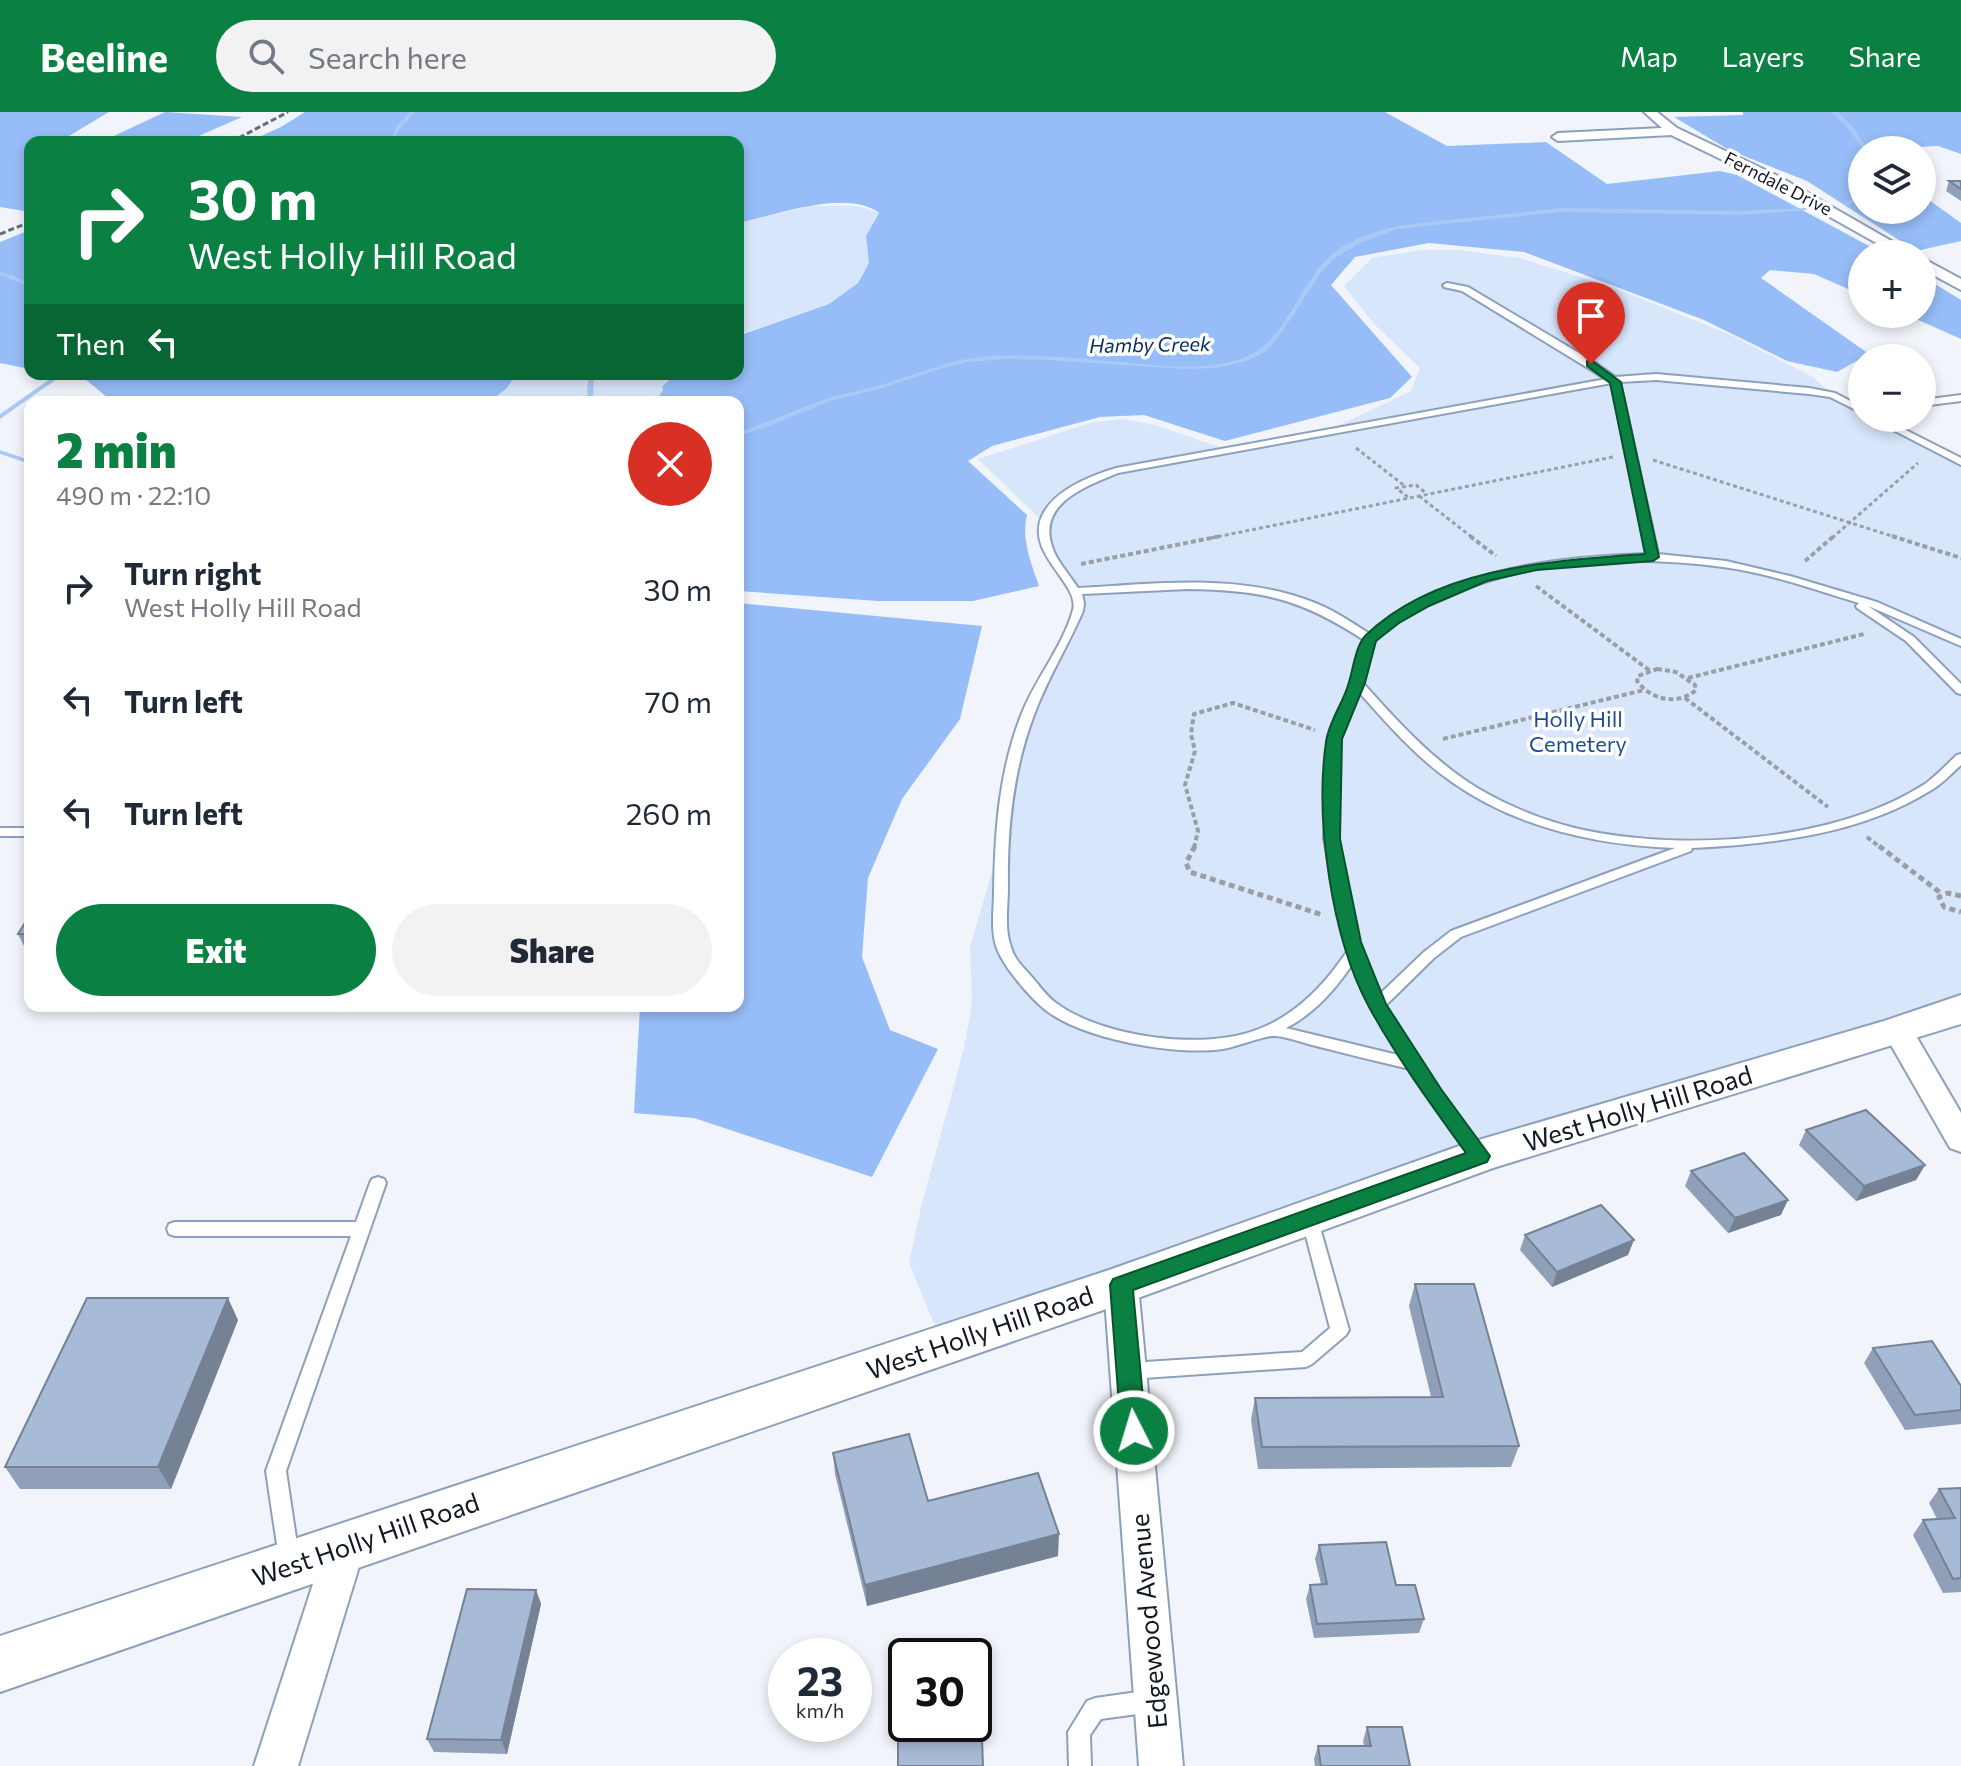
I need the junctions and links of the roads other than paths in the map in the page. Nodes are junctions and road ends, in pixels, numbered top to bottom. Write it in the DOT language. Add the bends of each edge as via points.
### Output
graph roads {
  1 [pos="1650,112"];
  2 [pos="1673,131"];
  3 [pos="1558,137"];
  4 [pos="1882,240"];
  5 [pos="1936,271"];
  6 [pos="1447,285"];
  7 [pos="1961,285"];
  8 [pos="1612,380"];
  9 [pos="1961,398"];
  10 [pos="1936,401"];
  11 [pos="1848,403"];
  12 [pos="1900,432"];
  13 [pos="1961,462"];
  14 [pos="1653,557"];
  15 [pos="1075,591"];
  16 [pos="1844,595"];
  17 [pos="1370,639"];
  18 [pos="1961,643"];
  19 [pos="1357,683"];
  20 [pos="1961,691"];
  21 [pos="1961,758"];
  22 [pos="0,832"];
  23 [pos="24,832"];
  24 [pos="1698,843"];
  25 [pos="1355,950"];
  26 [pos="1377,1005"];
  27 [pos="1961,1009"];
  28 [pos="1276,1031"];
  29 [pos="1898,1031"];
  30 [pos="1415,1065"];
  31 [pos="1961,1140"];
  32 [pos="1480,1156"];
  33 [pos="378,1183"];
  34 [pos="1309,1217"];
  35 [pos="175,1229"];
  36 [pos="361,1229"];
  37 [pos="1121,1285"];
  38 [pos="1129,1371"];
  39 [pos="345,1547"];
  40 [pos="290,1566"];
  41 [pos="0,1664"];
  42 [pos="1155,1701"];
  43 [pos="276,1766"];
  44 [pos="1080,1766"];
  45 [pos="1161,1766"];
  1 -- 2 [label="street, Ferndale Drive"];
  2 -- 3 [label="street"];
  2 -- 4 [label="street, Ferndale Drive"];
  5 -- 7 [label="street"];
  6 -- 8 [label="lane" via="1465,289"];
  8 -- 11 [label="lane" via="1656,377 1809,391"];
  8 -- 14 [label="lane"];
  8 -- 15 [label="lane" via="1116,471 1085,483 1059,500 1042,521 1042,538"];
  9 -- 10 [label="lane"];
  12 -- 13 [label="lane"];
  14 -- 16 [label="lane" via="1726,564"];
  14 -- 17 [label="lane" via="1593,559 1482,578 1424,603"];
  15 -- 17 [label="lane" via="1226,584 1257,589 1303,601"];
  15 -- 28 [label="lane" via="1079,607 1028,714 1011,774 998,851 1004,948 1051,1008 1075,1022 1164,1043 1206,1046"];
  16 -- 18 [label="lane"];
  16 -- 20 [label="lane" via="1892,627"];
  17 -- 19 [label="lane"];
  19 -- 24 [label="lane" via="1439,768 1492,801 1599,837"];
  19 -- 25 [label="lane" via="1336,735 1331,839"];
  21 -- 24 [label="lane" via="1912,796 1848,822 1743,842"];
  22 -- 23 [label="lane"];
  24 -- 26 [label="lane" via="1456,934"];
  25 -- 26 [label="lane"];
  25 -- 28 [label="lane" via="1338,979"];
  26 -- 30 [label="lane"];
  27 -- 29 [label="street, West Holly Hill Road"];
  28 -- 30 [label="lane"];
  29 -- 31 [label="street"];
  29 -- 32 [label="street, West Holly Hill Road"];
  30 -- 32 [label="lane"];
  32 -- 34 [label="street, West Holly Hill Road"];
  33 -- 36 [label="lane"];
  34 -- 37 [label="street, West Holly Hill Road"];
  34 -- 38 [label="lane" via="1340,1330 1306,1359"];
  35 -- 36 [label="lane"];
  36 -- 40 [label="lane" via="276,1471"];
  37 -- 38 [label="street, Edgewood Avenue"];
  37 -- 39 [label="street, West Holly Hill Road"];
  38 -- 42 [label="street, Edgewood Avenue"];
  39 -- 40 [label="street, West Holly Hill Road"];
  39 -- 43 [label="street"];
  40 -- 41 [label="street, West Holly Hill Road"];
  42 -- 44 [label="lane" via="1095,1709 1079,1732"];
  42 -- 45 [label="street, Edgewood Avenue"];
}
